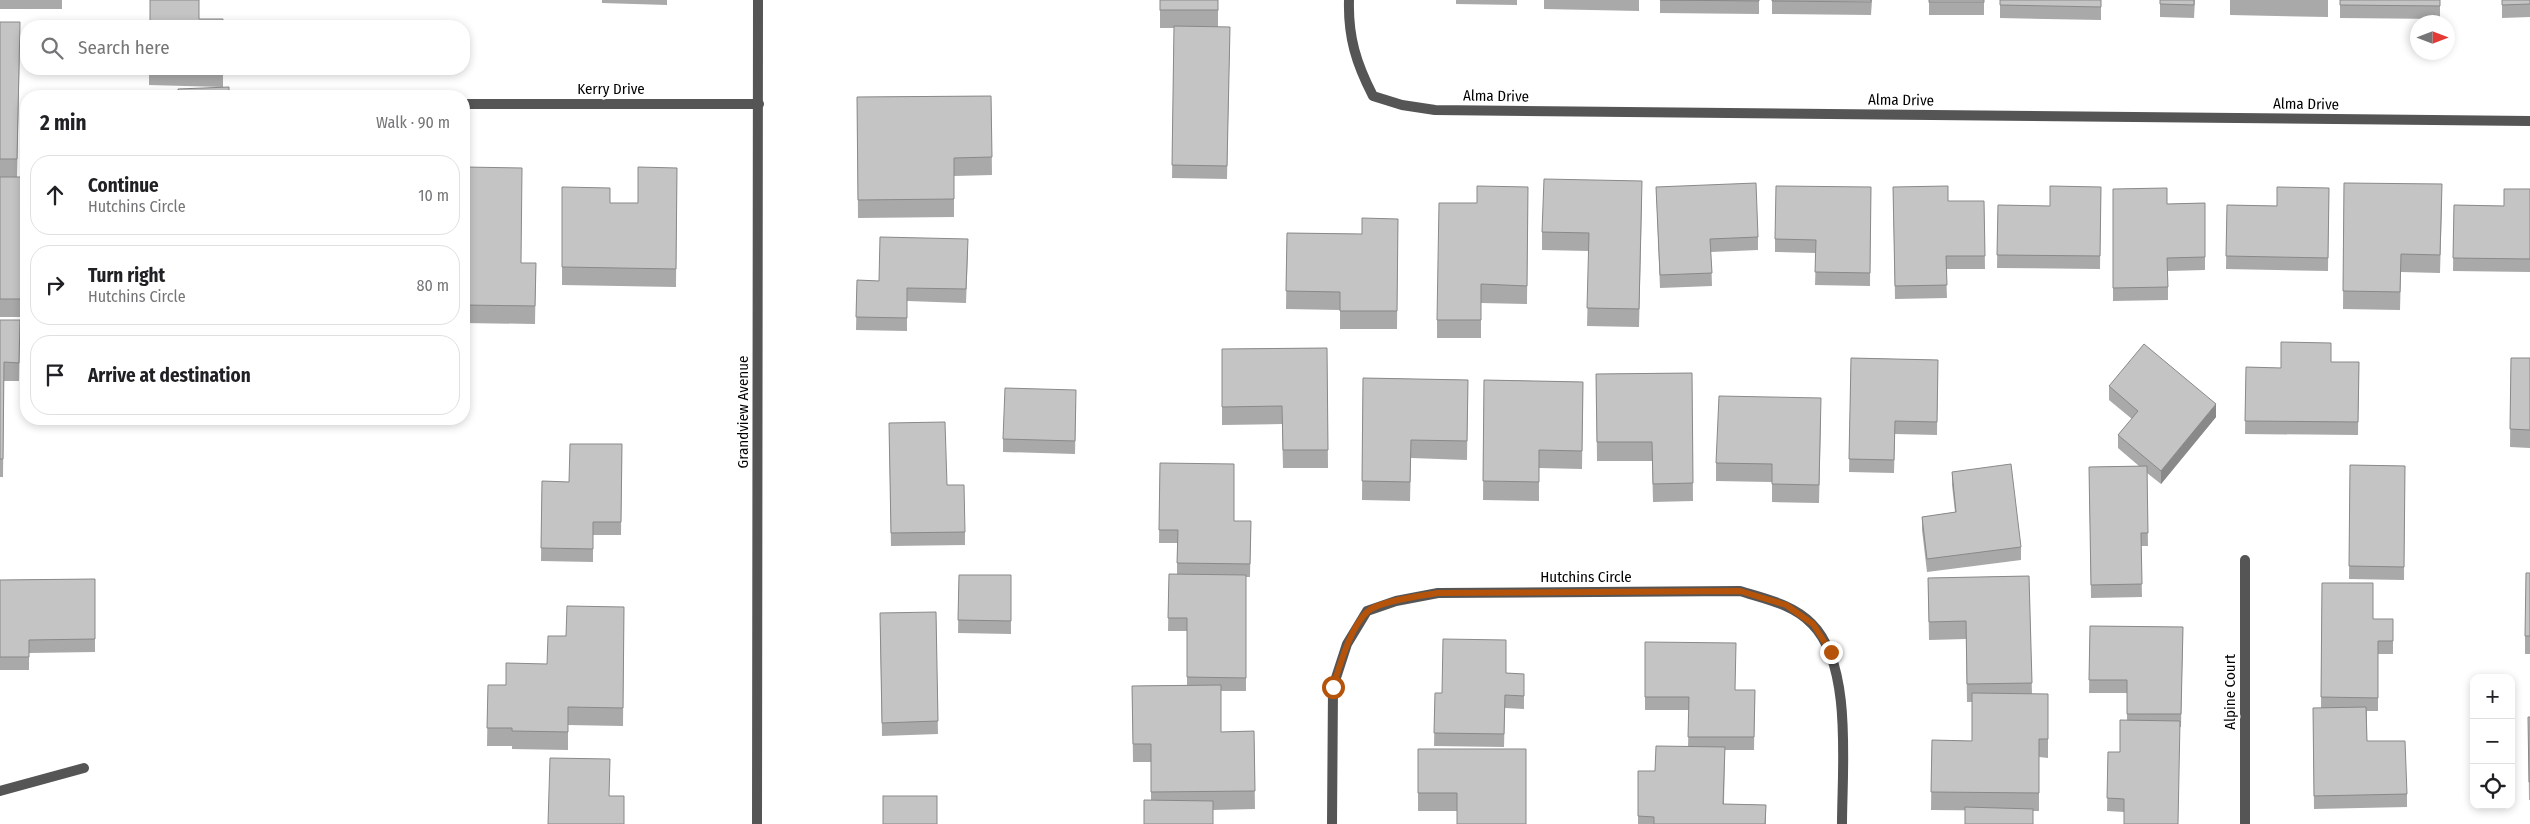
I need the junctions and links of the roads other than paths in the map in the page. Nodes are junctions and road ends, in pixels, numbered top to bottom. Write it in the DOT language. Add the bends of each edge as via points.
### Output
graph roads {
  1 [pos="758,0"];
  2 [pos="1349,0"];
  3 [pos="470,104"];
  4 [pos="759,104"];
  5 [pos="2530,121"];
  6 [pos="2246,560"];
  7 [pos="84,768"];
  8 [pos="0,791"];
  9 [pos="757,824"];
  10 [pos="1332,824"];
  11 [pos="1842,824"];
  12 [pos="2245,824"];
  1 -- 4 [label="street, Grandview Avenue"];
  2 -- 5 [label="street, Alma Drive" via="1348,24 1358,66 1374,96 1435,110"];
  3 -- 4 [label="street, Kerry Drive"];
  4 -- 9 [label="street, Grandview Avenue"];
  6 -- 12 [label="street, Alpine Court"];
  7 -- 8 [label="street"];
  10 -- 11 [label="street, Hutchins Circle" via="1333,687 1347,644 1367,611 1396,601 1438,593 1730,591 1786,605 1813,624 1831,652 1841,693"];
}
